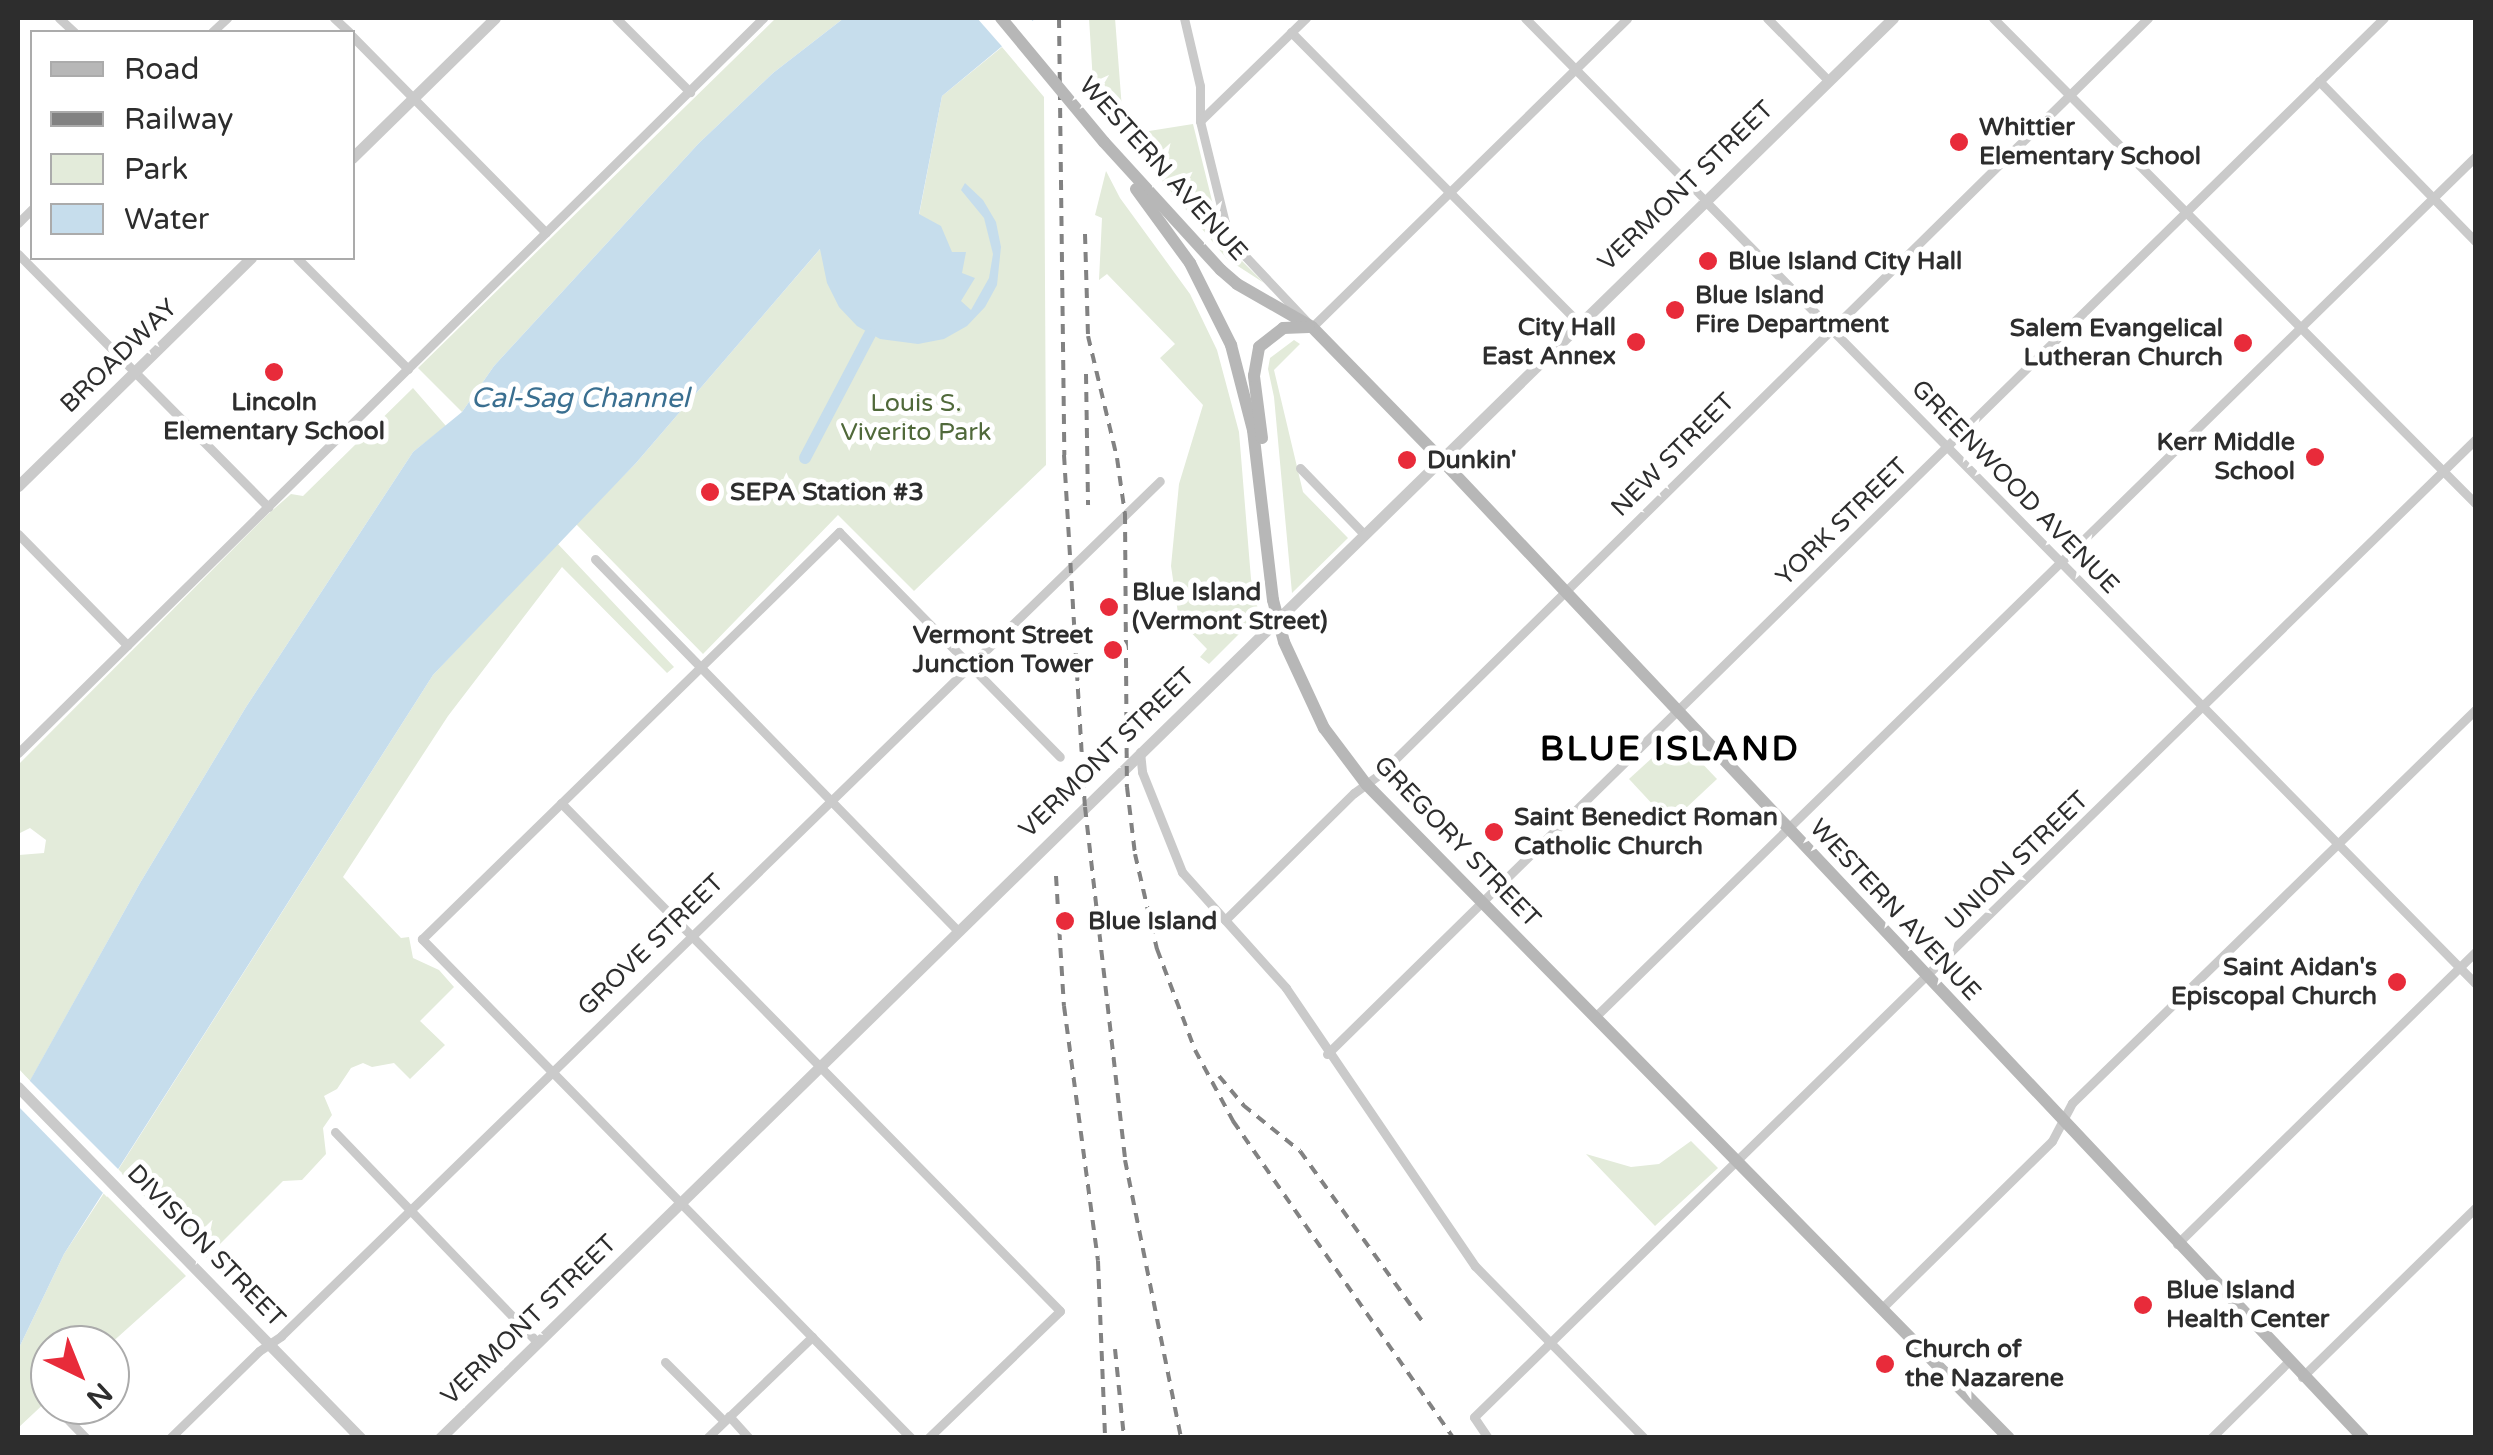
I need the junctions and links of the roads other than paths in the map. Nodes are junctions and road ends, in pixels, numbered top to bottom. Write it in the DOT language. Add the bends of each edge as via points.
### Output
graph roads {
  1 [pos="496,18"];
  2 [pos="616,18"];
  3 [pos="763,18"];
  4 [pos="1001,18"];
  5 [pos="1184,18"];
  6 [pos="1306,18"];
  7 [pos="1525,18"];
  8 [pos="1627,18"];
  9 [pos="1766,18"];
  10 [pos="1892,18"];
  11 [pos="1993,18"];
  12 [pos="2148,18"];
  13 [pos="2384,18"];
  14 [pos="1291,32"];
  15 [pos="355,38"];
  16 [pos="1575,68"];
  17 [pos="1828,80"];
  18 [pos="2319,81"];
  19 [pos="690,92"];
  20 [pos="2069,94"];
  21 [pos="413,98"];
  22 [pos="1200,122"];
  23 [pos="1104,142"];
  24 [pos="355,155"];
  25 [pos="2476,156"];
  26 [pos="1137,184"];
  27 [pos="1449,192"];
  28 [pos="2432,199"];
  29 [pos="1704,200"];
  30 [pos="2186,212"];
  31 [pos="546,232"];
  32 [pos="2476,242"];
  33 [pos="18,254"];
  34 [pos="249,260"];
  35 [pos="299,260"];
  36 [pos="1579,323"];
  37 [pos="1312,327"];
  38 [pos="1830,328"];
  39 [pos="2302,329"];
  40 [pos="408,369"];
  41 [pos="136,372"];
  42 [pos="2476,439"];
  43 [pos="1947,446"];
  44 [pos="1440,458"];
  45 [pos="1300,468"];
  46 [pos="2442,471"];
  47 [pos="1160,481"];
  48 [pos="18,486"];
  49 [pos="1262,500"];
  50 [pos="2476,504"];
  51 [pos="268,507"];
  52 [pos="18,534"];
  53 [pos="1364,534"];
  54 [pos="595,559"];
  55 [pos="2061,562"];
  56 [pos="1564,590"];
  57 [pos="127,645"];
  58 [pos="970,664"];
  59 [pos="700,668"];
  60 [pos="2202,706"];
  61 [pos="2476,709"];
  62 [pos="1678,710"];
  63 [pos="1140,752"];
  64 [pos="18,753"];
  65 [pos="1060,757"];
  66 [pos="1366,784"];
  67 [pos="830,800"];
  68 [pos="561,804"];
  69 [pos="1788,829"];
  70 [pos="2338,844"];
  71 [pos="1482,900"];
  72 [pos="1225,920"];
  73 [pos="958,931"];
  74 [pos="690,934"];
  75 [pos="2476,951"];
  76 [pos="2459,967"];
  77 [pos="1927,977"];
  78 [pos="2476,984"];
  79 [pos="1596,1016"];
  80 [pos="1327,1054"];
  81 [pos="820,1066"];
  82 [pos="551,1070"];
  83 [pos="18,1087"];
  84 [pos="2063,1122"];
  85 [pos="335,1132"];
  86 [pos="1737,1161"];
  87 [pos="680,1202"];
  88 [pos="2476,1207"];
  89 [pos="411,1208"];
  90 [pos="2178,1244"];
  91 [pos="1882,1308"];
  92 [pos="812,1337"];
  93 [pos="538,1342"];
  94 [pos="1550,1343"];
  95 [pos="270,1344"];
  96 [pos="665,1362"];
  97 [pos="2288,1362"];
  98 [pos="2302,1377"];
  99 [pos="726,1419"];
  100 [pos="170,1438"];
  101 [pos="362,1438"];
  102 [pos="440,1438"];
  103 [pos="707,1438"];
  104 [pos="749,1438"];
  105 [pos="911,1438"];
  106 [pos="928,1438"];
  107 [pos="1488,1438"];
  108 [pos="1644,1438"];
  109 [pos="2009,1438"];
  110 [pos="2211,1438"];
  111 [pos="2363,1438"];
  1 -- 21 [label="street"];
  2 -- 19 [label="street"];
  3 -- 19 [label="street"];
  4 -- 23 [label="main road, WESTERN AVENUE, bridge"];
  5 -- 22 [label="street" via="1200,86"];
  6 -- 14 [label="street"];
  7 -- 16 [label="street, GREENWOOD AVENUE"];
  8 -- 16 [label="street"];
  9 -- 17 [label="street"];
  10 -- 17 [label="street, VERMONT STREET"];
  11 -- 20 [label="street"];
  12 -- 20 [label="street, NEW STREET"];
  13 -- 18 [label="street, YORK STREET"];
  14 -- 22 [label="street"];
  14 -- 27 [label="street"];
  15 -- 21 [label="street"];
  16 -- 27 [label="street"];
  16 -- 29 [label="street, GREENWOOD AVENUE"];
  17 -- 29 [label="street, VERMONT STREET"];
  18 -- 28 [label="street"];
  18 -- 30 [label="street, YORK STREET"];
  19 -- 31 [label="street"];
  20 -- 30 [label="street"];
  20 -- 38 [label="street, NEW STREET"];
  21 -- 24 [label="street"];
  21 -- 31 [label="street"];
  22 -- 37 [label="street, WESTERN AVENUE" via="1229,239"];
  23 -- 26 [label="main road, GREGORY STREET"];
  25 -- 28 [label="street"];
  26 -- 37 [label="main road, WESTERN AVENUE" via="1236,284"];
  26 -- 49 [label="main road, GREGORY STREET" via="1190,263 1226,334 1253,430"];
  27 -- 36 [label="street"];
  27 -- 37 [label="street"];
  28 -- 32 [label="street"];
  28 -- 39 [label="street"];
  29 -- 36 [label="street, VERMONT STREET"];
  29 -- 38 [label="street, GREENWOOD AVENUE"];
  30 -- 39 [label="street"];
  30 -- 43 [label="street, YORK STREET"];
  31 -- 40 [label="street"];
  33 -- 41 [label="street"];
  34 -- 41 [label="street, BROADWAY"];
  35 -- 40 [label="street"];
  36 -- 44 [label="street, VERMONT STREET"];
  37 -- 44 [label="main road, WESTERN AVENUE"];
  37 -- 49 [label="main road" via="1283,328 1254,358"];
  38 -- 43 [label="street, GREENWOOD AVENUE"];
  38 -- 56 [label="street, NEW STREET"];
  39 -- 46 [label="street"];
  39 -- 55 [label="street"];
  40 -- 51 [label="street"];
  41 -- 48 [label="street, BROADWAY"];
  41 -- 51 [label="street"];
  42 -- 46 [label="street, UNION STREET"];
  43 -- 55 [label="street, GREENWOOD AVENUE"];
  43 -- 62 [label="street, YORK STREET"];
  44 -- 53 [label="street, VERMONT STREET"];
  44 -- 56 [label="main road, WESTERN AVENUE"];
  45 -- 53 [label="street"];
  46 -- 50 [label="street"];
  46 -- 60 [label="street, UNION STREET"];
  47 -- 58 [label="street, GROVE STREET"];
  49 -- 66 [label="main road, GREGORY STREET, bridge" via="1272,600 1284,642 1324,728"];
  51 -- 57 [label="street"];
  52 -- 57 [label="street"];
  53 -- 63 [label="street, VERMONT STREET"];
  54 -- 59 [label="street"];
  55 -- 60 [label="street, GREENWOOD AVENUE"];
  55 -- 69 [label="street"];
  56 -- 62 [label="main road, WESTERN AVENUE"];
  56 -- 66 [label="street, NEW STREET"];
  57 -- 64 [label="street"];
  58 -- 59 [label="street" via="839,532"];
  58 -- 65 [label="street"];
  58 -- 67 [label="street, GROVE STREET"];
  59 -- 67 [label="street"];
  59 -- 68 [label="street"];
  60 -- 70 [label="street, GREENWOOD AVENUE"];
  60 -- 77 [label="street, UNION STREET"];
  61 -- 70 [label="street"];
  62 -- 69 [label="main road, WESTERN AVENUE"];
  62 -- 71 [label="street, YORK STREET"];
  63 -- 72 [label="street" via="1172,852"];
  63 -- 73 [label="street, VERMONT STREET"];
  66 -- 71 [label="main road, GREGORY STREET"];
  66 -- 72 [label="street, NEW STREET"];
  67 -- 73 [label="street"];
  67 -- 74 [label="street, GROVE STREET"];
  68 -- 74 [label="street"];
  68 -- 82 [label="street" via="422,939"];
  69 -- 77 [label="main road, WESTERN AVENUE"];
  69 -- 79 [label="street"];
  70 -- 76 [label="street, GREENWOOD AVENUE"];
  70 -- 84 [label="street" via="2072,1103"];
  71 -- 79 [label="main road, GREGORY STREET"];
  71 -- 80 [label="street, YORK STREET"];
  72 -- 80 [label="street" via="1286,988"];
  73 -- 81 [label="street, VERMONT STREET"];
  74 -- 81 [label="street"];
  74 -- 82 [label="street, GROVE STREET"];
  75 -- 76 [label="street"];
  76 -- 78 [label="street, GREENWOOD AVENUE"];
  76 -- 90 [label="street"];
  77 -- 84 [label="main road, WESTERN AVENUE"];
  77 -- 86 [label="street, UNION STREET"];
  79 -- 86 [label="main road, GREGORY STREET"];
  80 -- 94 [label="street" via="1475,1266"];
  81 -- 87 [label="street, VERMONT STREET"];
  81 -- 106 [label="street" via="1060,1311"];
  82 -- 87 [label="street"];
  82 -- 89 [label="street, GROVE STREET"];
  83 -- 95 [label="street, DIVISION STREET"];
  84 -- 90 [label="main road, WESTERN AVENUE"];
  84 -- 91 [label="street" via="2052,1141"];
  85 -- 89 [label="street"];
  86 -- 91 [label="main road, GREGORY STREET"];
  86 -- 94 [label="street, UNION STREET"];
  87 -- 92 [label="street"];
  87 -- 93 [label="street, VERMONT STREET"];
  88 -- 98 [label="street"];
  89 -- 93 [label="street"];
  89 -- 95 [label="street, GROVE STREET"];
  90 -- 97 [label="main road, WESTERN AVENUE"];
  91 -- 109 [label="main road, GREGORY STREET"];
  92 -- 99 [label="street"];
  92 -- 105 [label="street"];
  93 -- 102 [label="street, VERMONT STREET"];
  94 -- 107 [label="street, UNION STREET" via="1474,1418"];
  94 -- 108 [label="street"];
  95 -- 100 [label="street, GROVE STREET"];
  95 -- 101 [label="street, DIVISION STREET"];
  96 -- 99 [label="street"];
  97 -- 98 [label="main road, WESTERN AVENUE"];
  97 -- 110 [label="street"];
  98 -- 111 [label="main road, WESTERN AVENUE"];
  99 -- 103 [label="street"];
  99 -- 104 [label="street"];
}
